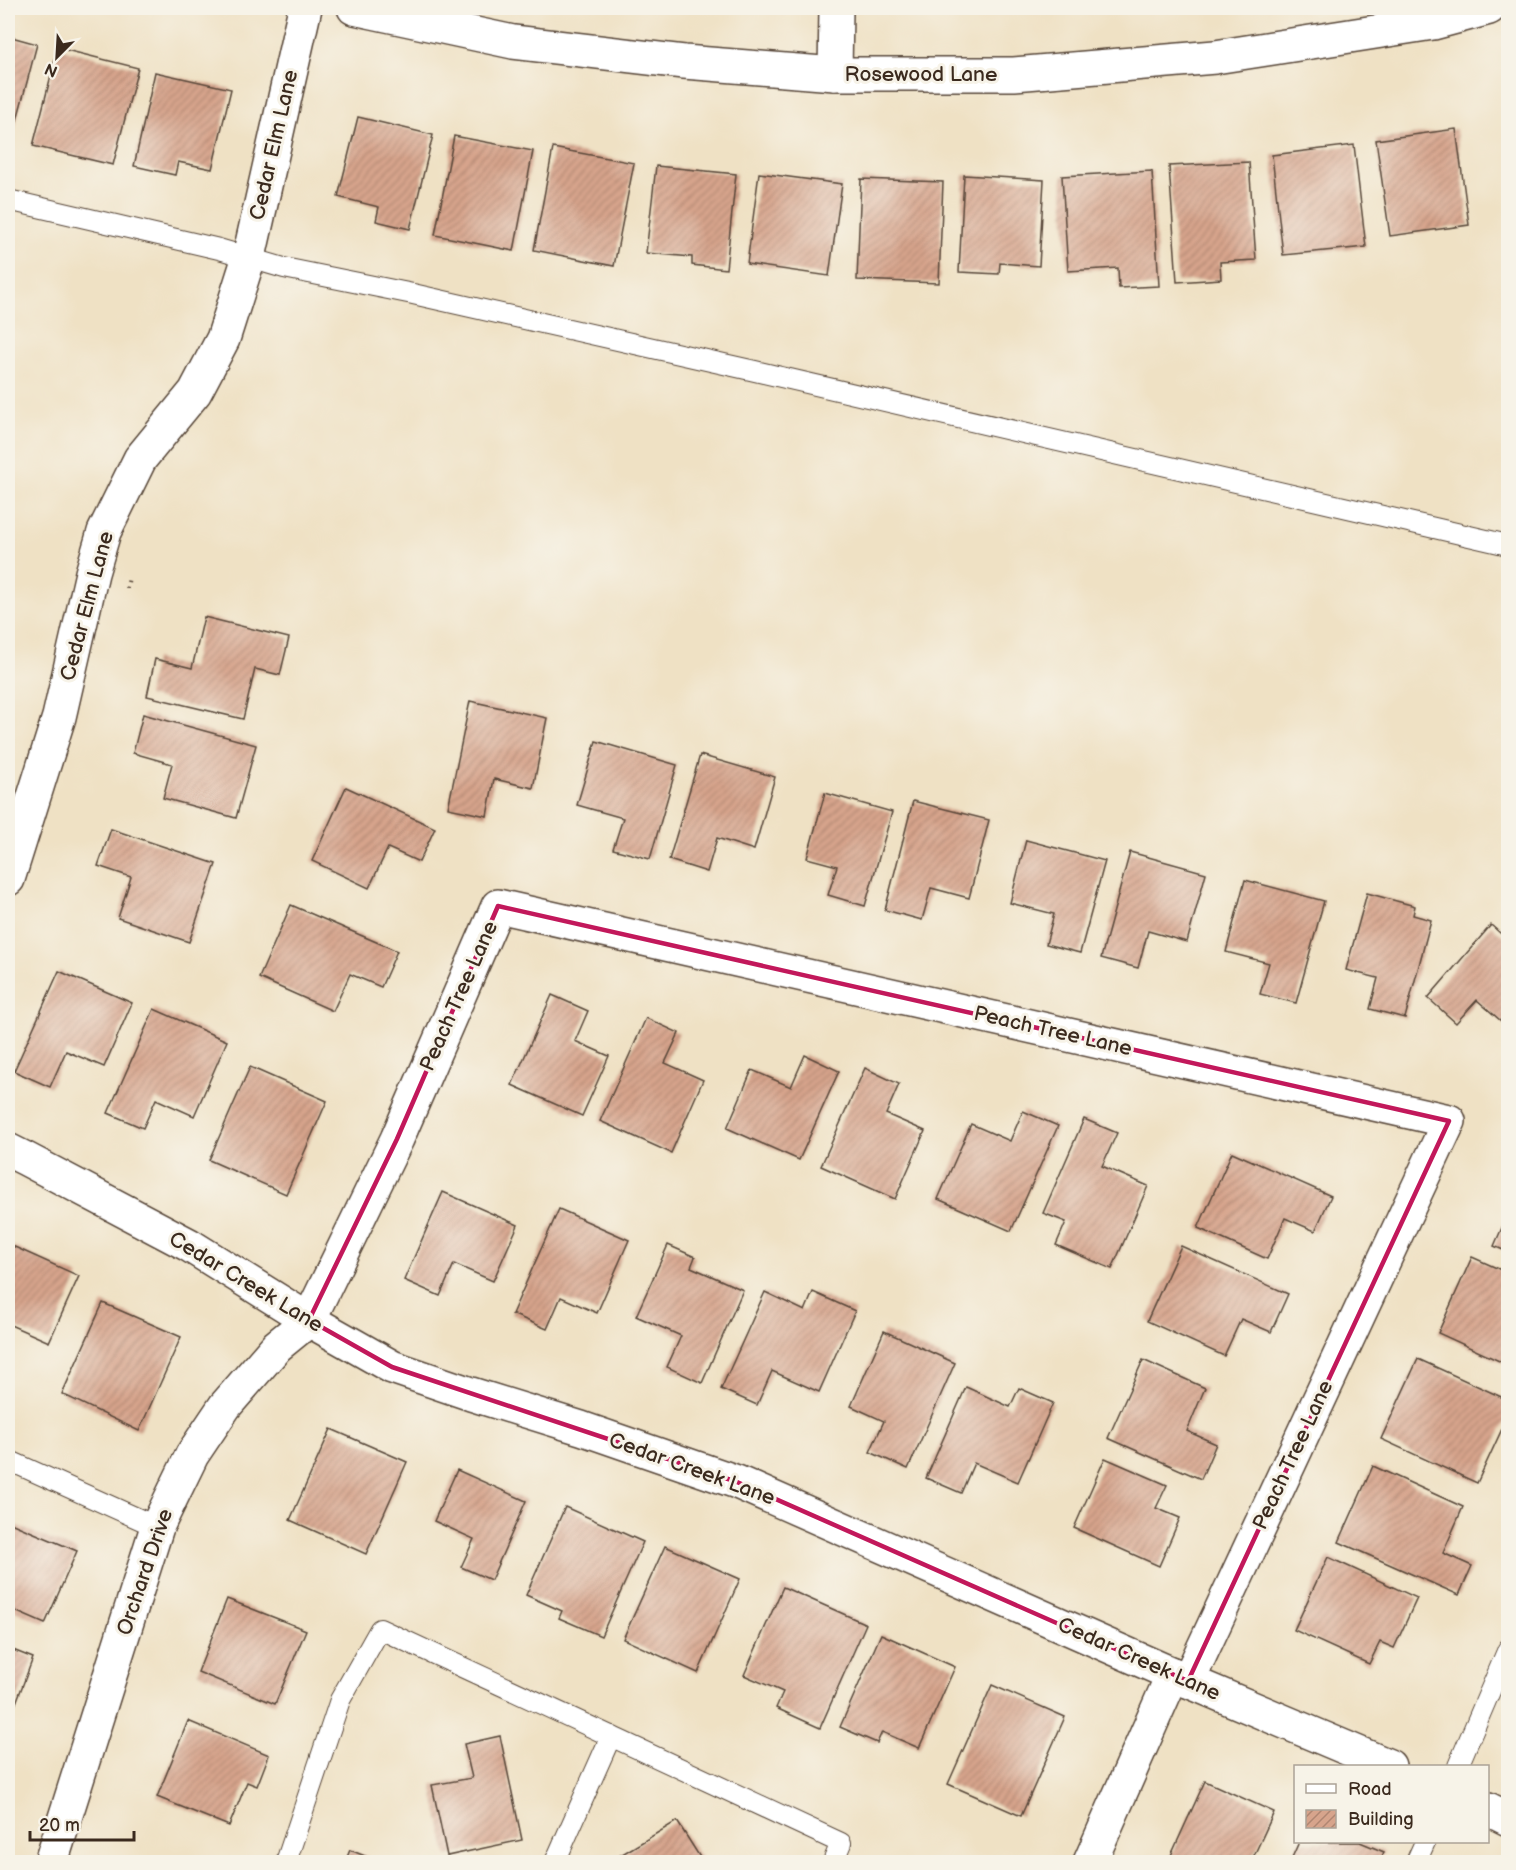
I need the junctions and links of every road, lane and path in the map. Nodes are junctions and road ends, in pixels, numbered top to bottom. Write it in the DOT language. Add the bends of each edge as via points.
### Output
graph roads {
  1 [pos="305,8"];
  2 [pos="354,8"];
  3 [pos="836,8"];
  4 [pos="1489,8"];
  5 [pos="1432,15"];
  6 [pos="835,74"];
  7 [pos="8,200"];
  8 [pos="249,257"];
  9 [pos="1509,545"];
  10 [pos="8,879"];
  11 [pos="8,1150"];
  12 [pos="309,1320"];
  13 [pos="8,1460"];
  14 [pos="157,1527"];
  15 [pos="1509,1649"];
  16 [pos="1180,1677"];
  17 [pos="611,1736"];
  18 [pos="1384,1765"];
  19 [pos="1459,1765"];
  20 [pos="1489,1809"];
  21 [pos="1509,1819"];
  22 [pos="1425,1843"];
  23 [pos="51,1863"];
  24 [pos="286,1863"];
  25 [pos="555,1863"];
  26 [pos="833,1863"];
  27 [pos="1090,1863"];
  28 [pos="1416,1863"];
  1 -- 8 [label="street, Cedar Elm Lane"];
  2 -- 6 [label="street, Rosewood Lane" via="513,42"];
  3 -- 6 [label="street"];
  4 -- 5 [label="street, Rosewood Lane"];
  5 -- 6 [label="street, Rosewood Lane" via="1215,57 1014,74"];
  7 -- 8 [label="lane"];
  8 -- 9 [label="lane"];
  8 -- 10 [label="street, Cedar Elm Lane" via="223,339 195,392 140,459 104,532 59,717"];
  11 -- 12 [label="street, Cedar Creek Lane" via="189,1245"];
  12 -- 14 [label="street, Orchard Drive" via="277,1346 225,1406 192,1455"];
  12 -- 16 [label="street, Cedar Creek Lane" via="392,1367 737,1482"];
  12 -- 16 [label="street, Peach Tree Lane" via="396,1139 498,906 1449,1121"];
  13 -- 14 [label="lane"];
  14 -- 23 [label="street, Orchard Drive"];
  15 -- 19 [label="lane"];
  16 -- 18 [label="street, Cedar Creek Lane"];
  16 -- 27 [label="street"];
  17 -- 24 [label="lane" via="380,1629 340,1700"];
  17 -- 25 [label="lane"];
  17 -- 26 [label="lane" via="841,1843"];
  20 -- 21 [label="street"];
  22 -- 28 [label="lane"];
}
